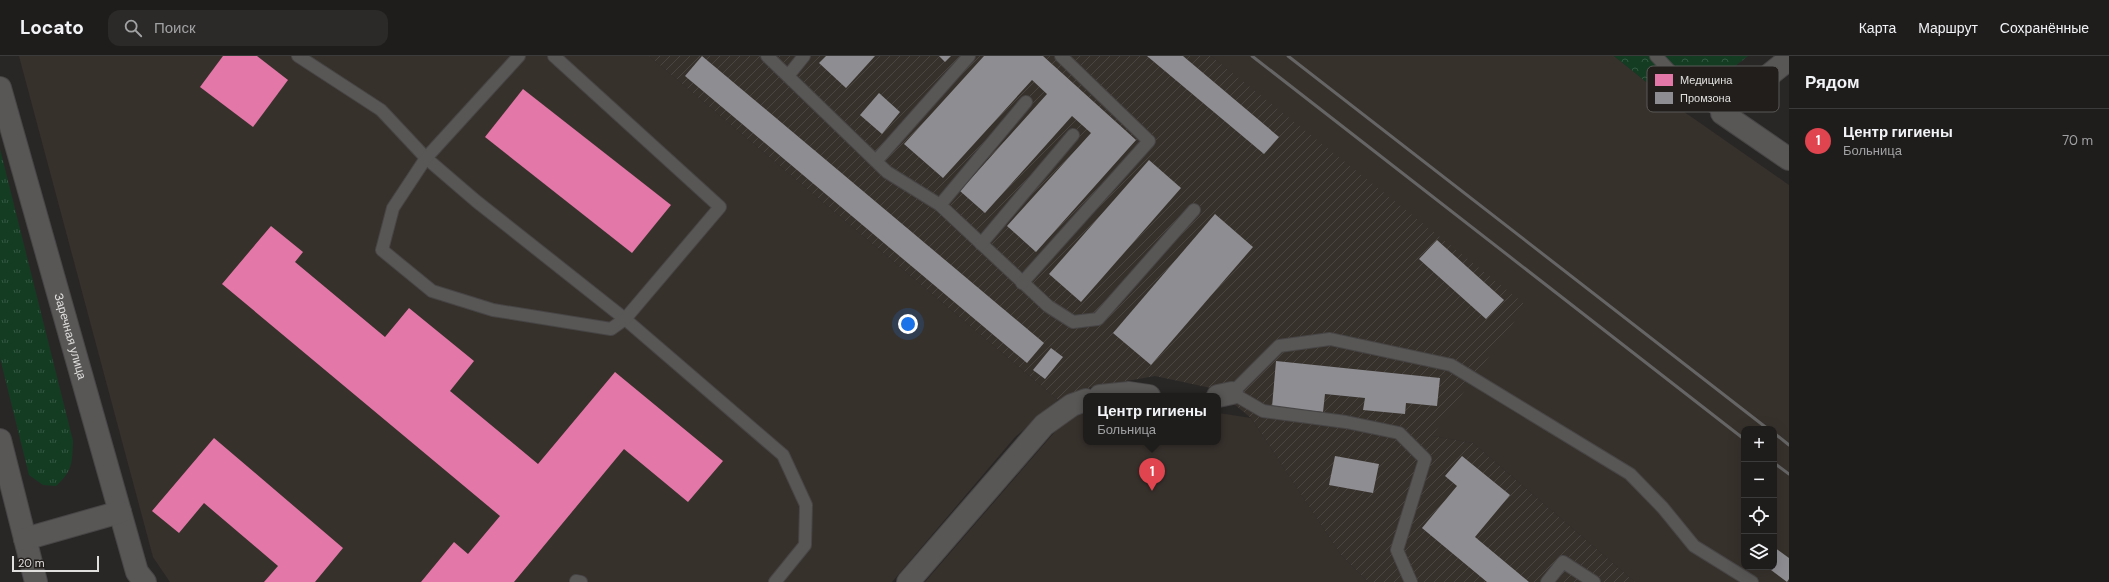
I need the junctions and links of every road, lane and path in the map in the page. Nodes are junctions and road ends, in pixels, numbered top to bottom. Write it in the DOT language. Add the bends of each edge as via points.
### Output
graph roads {
  1 [pos="298,56"];
  2 [pos="519,56"];
  3 [pos="554,56"];
  4 [pos="767,56"];
  5 [pos="804,56"];
  6 [pos="969,56"];
  7 [pos="1061,56"];
  8 [pos="1656,56"];
  9 [pos="1789,59"];
  10 [pos="1665,66"];
  11 [pos="1779,67"];
  12 [pos="788,76"];
  13 [pos="0,88"];
  14 [pos="1026,102"];
  15 [pos="1722,113"];
  16 [pos="1073,136"];
  17 [pos="426,158"];
  18 [pos="1789,159"];
  19 [pos="876,161"];
  20 [pos="940,205"];
  21 [pos="1194,210"];
  22 [pos="981,244"];
  23 [pos="1022,283"];
  24 [pos="625,319"];
  25 [pos="1225,394"];
  26 [pos="1083,401"];
  27 [pos="0,440"];
  28 [pos="120,512"];
  29 [pos="26,539"];
  30 [pos="36,582"];
  31 [pos="145,582"];
  32 [pos="775,582"];
  33 [pos="908,582"];
  34 [pos="1411,582"];
  35 [pos="1547,582"];
  36 [pos="1594,582"];
  37 [pos="1752,582"];
  1 -- 17 [label="lane" via="381,110"];
  2 -- 17 [label="lane"];
  3 -- 24 [label="lane" via="720,207"];
  4 -- 12 [label="lane"];
  5 -- 12 [label="lane"];
  6 -- 19 [label="lane"];
  7 -- 23 [label="lane" via="1149,141"];
  8 -- 10 [label="lane"];
  9 -- 11 [label="street"];
  12 -- 19 [label="lane"];
  13 -- 28 [label="street, Заречная улица"];
  14 -- 20 [label="lane"];
  15 -- 18 [label="street"];
  16 -- 22 [label="lane"];
  17 -- 24 [label="lane"];
  17 -- 24 [label="lane" via="393,208 382,250 432,291 494,310 610,329"];
  19 -- 20 [label="lane" via="887,172"];
  20 -- 22 [label="lane"];
  21 -- 23 [label="lane" via="1098,320 1073,322 1048,306"];
  22 -- 23 [label="lane"];
  24 -- 32 [label="lane" via="783,455 806,505 805,545"];
  25 -- 34 [label="lane" via="1263,411 1346,422 1399,433 1425,459 1397,550"];
  25 -- 37 [label="lane" via="1279,346 1330,339 1452,365 1630,474 1663,508 1694,546"];
  26 -- 33 [label="street" via="1072,405 1044,425"];
  27 -- 29 [label="street"];
  28 -- 29 [label="street"];
  28 -- 31 [label="street, Заречная улица" via="137,572"];
  29 -- 30 [label="street"];
  35 -- 36 [label="lane" via="1563,562"];
}
